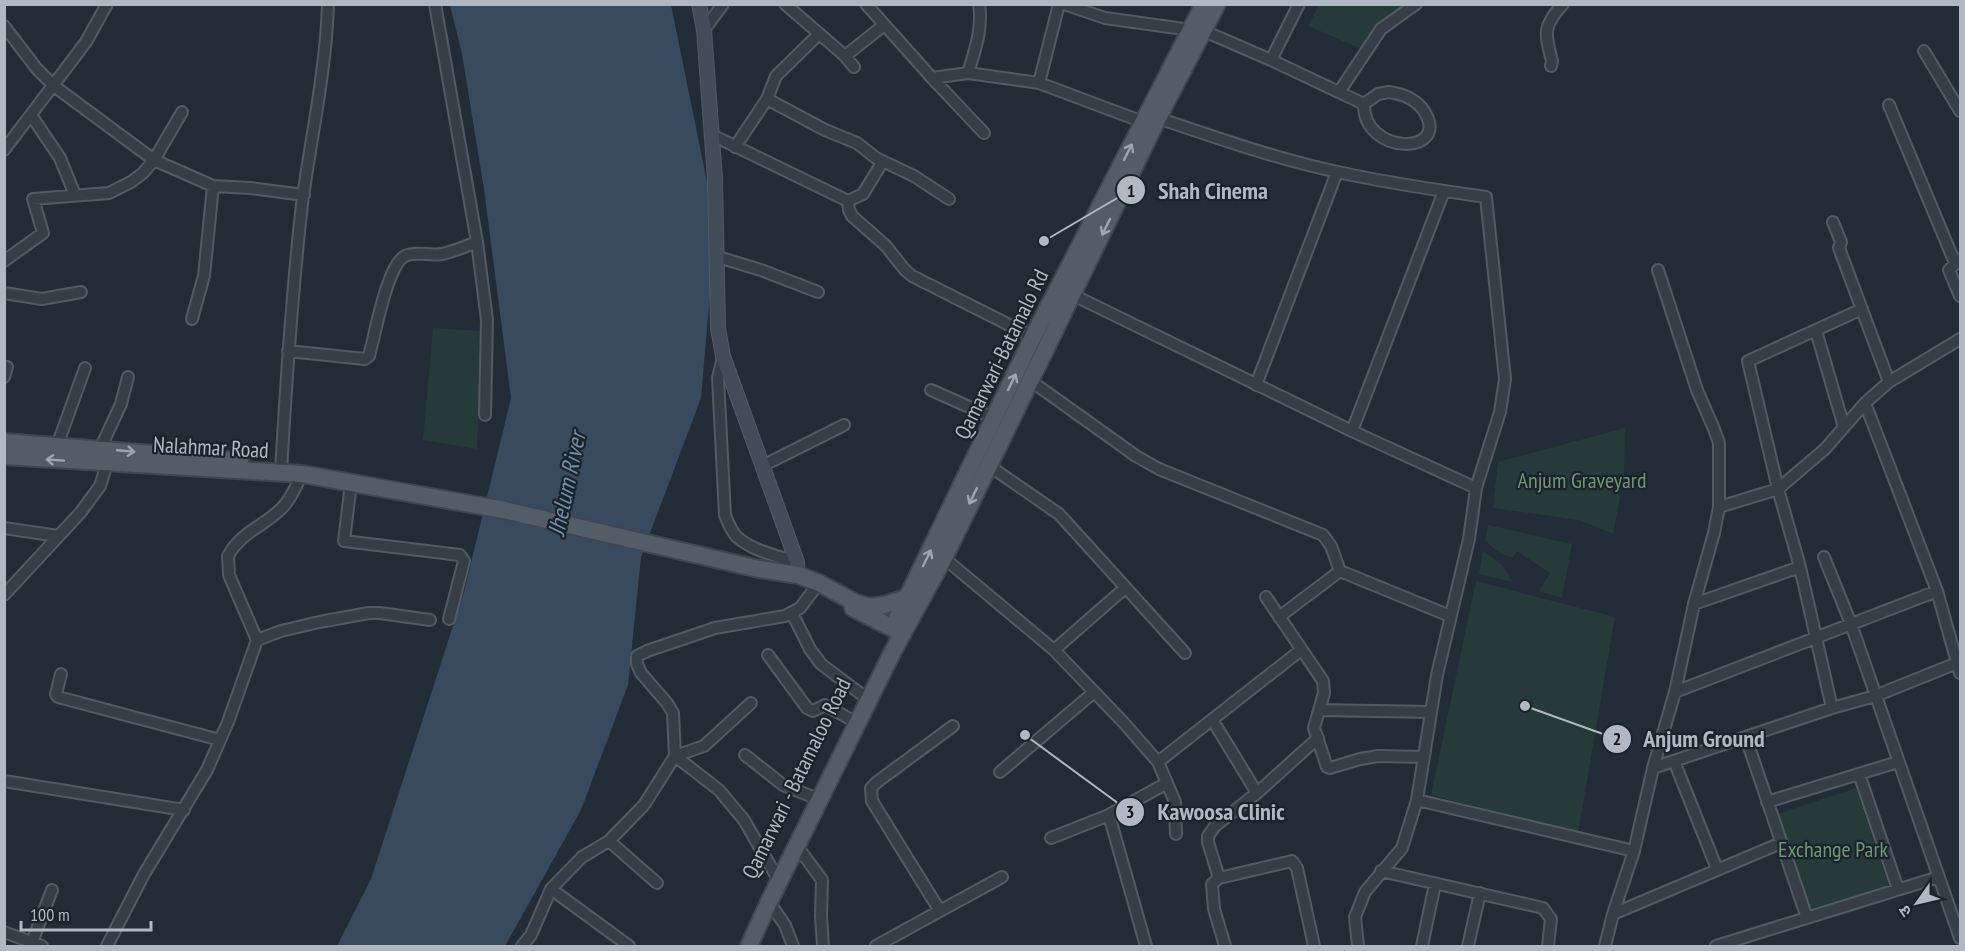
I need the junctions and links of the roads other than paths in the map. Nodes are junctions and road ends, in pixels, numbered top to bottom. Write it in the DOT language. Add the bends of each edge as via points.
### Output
graph roads {
  1 [pos="107,4"];
  2 [pos="328,4"];
  3 [pos="435,4"];
  4 [pos="699,4"];
  5 [pos="723,4"];
  6 [pos="866,4"];
  7 [pos="979,4"];
  8 [pos="1059,4"];
  9 [pos="1064,4"];
  10 [pos="1106,4"];
  11 [pos="1204,4"];
  12 [pos="1217,4"];
  13 [pos="1299,4"];
  14 [pos="1416,4"];
  15 [pos="1563,4"];
  16 [pos="787,5"];
  17 [pos="1105,18"];
  18 [pos="884,25"];
  19 [pos="4,26"];
  20 [pos="704,30"];
  21 [pos="1198,30"];
  22 [pos="819,34"];
  23 [pos="1924,51"];
  24 [pos="845,56"];
  25 [pos="1271,60"];
  26 [pos="1551,66"];
  27 [pos="854,68"];
  28 [pos="968,73"];
  29 [pos="932,78"];
  30 [pos="1039,83"];
  31 [pos="54,86"];
  32 [pos="1339,92"];
  33 [pos="767,99"];
  34 [pos="1364,104"];
  35 [pos="1889,105"];
  36 [pos="1960,111"];
  37 [pos="182,112"];
  38 [pos="31,115"];
  39 [pos="1150,120"];
  40 [pos="984,133"];
  41 [pos="712,135"];
  42 [pos="735,147"];
  43 [pos="4,150"];
  44 [pos="154,160"];
  45 [pos="883,161"];
  46 [pos="1337,172"];
  47 [pos="213,186"];
  48 [pos="1444,191"];
  49 [pos="75,195"];
  50 [pos="304,195"];
  51 [pos="949,199"];
  52 [pos="848,201"];
  53 [pos="1833,222"];
  54 [pos="477,242"];
  55 [pos="718,257"];
  56 [pos="4,261"];
  57 [pos="1958,261"];
  58 [pos="1659,270"];
  59 [pos="81,292"];
  60 [pos="818,292"];
  61 [pos="4,293"];
  62 [pos="1073,295"];
  63 [pos="1960,296"];
  64 [pos="1862,309"];
  65 [pos="192,319"];
  66 [pos="1816,331"];
  67 [pos="1034,337"];
  68 [pos="1960,339"];
  69 [pos="288,351"];
  70 [pos="723,356"];
  71 [pos="85,368"];
  72 [pos="128,377"];
  73 [pos="1031,381"];
  74 [pos="1889,382"];
  75 [pos="1256,385"];
  76 [pos="931,390"];
  77 [pos="1865,403"];
  78 [pos="485,416"];
  79 [pos="994,418"];
  80 [pos="844,425"];
  81 [pos="1844,427"];
  82 [pos="1352,431"];
  83 [pos="4,442"];
  84 [pos="57,446"];
  85 [pos="4,456"];
  86 [pos="104,457"];
  87 [pos="988,465"];
  88 [pos="762,466"];
  89 [pos="280,472"];
  90 [pos="302,474"];
  91 [pos="351,483"];
  92 [pos="1476,488"];
  93 [pos="1778,489"];
  94 [pos="1719,507"];
  95 [pos="4,528"];
  96 [pos="58,536"];
  97 [pos="1824,557"];
  98 [pos="944,558"];
  99 [pos="1800,567"];
  100 [pos="1340,571"];
  101 [pos="809,578"];
  102 [pos="1125,588"];
  103 [pos="1937,591"];
  104 [pos="4,595"];
  105 [pos="909,597"];
  106 [pos="1266,597"];
  107 [pos="1694,604"];
  108 [pos="792,613"];
  109 [pos="1450,616"];
  110 [pos="1279,617"];
  111 [pos="449,619"];
  112 [pos="430,620"];
  113 [pos="1851,624"];
  114 [pos="897,631"];
  115 [pos="1816,639"];
  116 [pos="257,640"];
  117 [pos="1301,650"];
  118 [pos="1054,651"];
  119 [pos="1185,653"];
  120 [pos="768,655"];
  121 [pos="1959,665"];
  122 [pos="61,674"];
  123 [pos="1675,692"];
  124 [pos="1093,693"];
  125 [pos="861,694"];
  126 [pos="1875,696"];
  127 [pos="751,703"];
  128 [pos="1832,708"];
  129 [pos="1319,710"];
  130 [pos="1431,712"];
  131 [pos="850,718"];
  132 [pos="1213,721"];
  133 [pos="953,726"];
  134 [pos="1318,738"];
  135 [pos="1746,738"];
  136 [pos="220,740"];
  137 [pos="745,755"];
  138 [pos="675,756"];
  139 [pos="1424,757"];
  140 [pos="1674,761"];
  141 [pos="1158,762"];
  142 [pos="1898,762"];
  143 [pos="1653,768"];
  144 [pos="1000,772"];
  145 [pos="1859,774"];
  146 [pos="4,781"];
  147 [pos="1167,783"];
  148 [pos="1257,793"];
  149 [pos="813,797"];
  150 [pos="1417,800"];
  151 [pos="1767,802"];
  152 [pos="184,810"];
  153 [pos="1109,816"];
  154 [pos="1176,834"];
  155 [pos="1051,838"];
  156 [pos="609,841"];
  157 [pos="1781,843"];
  158 [pos="797,846"];
  159 [pos="1634,851"];
  160 [pos="1717,869"];
  161 [pos="1382,871"];
  162 [pos="775,874"];
  163 [pos="1002,877"];
  164 [pos="1939,877"];
  165 [pos="1219,878"];
  166 [pos="657,883"];
  167 [pos="1435,884"];
  168 [pos="551,889"];
  169 [pos="1898,889"];
  170 [pos="52,890"];
  171 [pos="1480,893"];
  172 [pos="769,902"];
  173 [pos="940,911"];
  174 [pos="1805,912"];
  175 [pos="1613,914"];
  176 [pos="4,932"];
  177 [pos="1960,938"];
  178 [pos="1743,942"];
  179 [pos="37,944"];
  180 [pos="107,946"];
  181 [pos="522,946"];
  182 [pos="628,946"];
  183 [pos="740,946"];
  184 [pos="749,946"];
  185 [pos="793,946"];
  186 [pos="823,946"];
  187 [pos="876,946"];
  188 [pos="1146,946"];
  189 [pos="1225,946"];
  190 [pos="1314,946"];
  191 [pos="1358,946"];
  192 [pos="1422,946"];
  193 [pos="1468,946"];
  194 [pos="1548,946"];
  195 [pos="1605,946"];
  196 [pos="1716,946"];
  1 -- 31 [label="street"];
  2 -- 50 [label="street" via="327,37"];
  3 -- 54 [label="street"];
  4 -- 20 [label="street"];
  5 -- 20 [label="street"];
  6 -- 18 [label="street"];
  7 -- 28 [label="street" via="980,32"];
  8 -- 30 [label="street"];
  9 -- 17 [label="street"];
  10 -- 17 [label="street"];
  11 -- 21 [label="main road, Qamarwari-Batamalo Rd"];
  12 -- 21 [label="main road, Qamarwari-Batamalo Rd"];
  13 -- 25 [label="street"];
  14 -- 32 [label="street" via="1381,29"];
  15 -- 26 [label="street" via="1546,30"];
  16 -- 22 [label="street"];
  17 -- 21 [label="street"];
  18 -- 24 [label="street"];
  18 -- 29 [label="street"];
  19 -- 31 [label="street"];
  20 -- 41 [label="street"];
  21 -- 25 [label="street"];
  21 -- 39 [label="main road, Qamarwari-Batamalo Rd"];
  22 -- 24 [label="street"];
  22 -- 33 [label="street" via="779,72"];
  23 -- 36 [label="street"];
  24 -- 27 [label="street"];
  25 -- 32 [label="street"];
  28 -- 29 [label="street"];
  28 -- 30 [label="street"];
  29 -- 40 [label="street"];
  30 -- 39 [label="street"];
  31 -- 38 [label="street"];
  31 -- 44 [label="street"];
  32 -- 34 [label="street"];
  33 -- 42 [label="street"];
  33 -- 45 [label="street" via="857,143"];
  34 -- 34 [label="street" via="1364,115 1377,135 1397,143 1417,143 1426,138 1430,121 1414,100 1389,92"];
  35 -- 57 [label="street"];
  37 -- 44 [label="street"];
  38 -- 43 [label="street"];
  38 -- 49 [label="street" via="60,158"];
  39 -- 46 [label="street"];
  39 -- 62 [label="main road, one-way"];
  67 -- 39 [label="main road, Qamarwari-Batamalo Rd, one-way"];
  41 -- 42 [label="street"];
  41 -- 55 [label="street"];
  42 -- 52 [label="street"];
  44 -- 47 [label="street"];
  44 -- 49 [label="street" via="113,192"];
  45 -- 51 [label="street"];
  45 -- 52 [label="street" via="863,194"];
  46 -- 48 [label="street"];
  46 -- 75 [label="street"];
  47 -- 50 [label="street"];
  47 -- 65 [label="street" via="204,276"];
  48 -- 82 [label="street"];
  48 -- 92 [label="street" via="1486,197 1505,379 1500,412"];
  49 -- 56 [label="street" via="33,199 43,233"];
  50 -- 69 [label="street"];
  52 -- 67 [label="street" via="852,216 912,276"];
  53 -- 64 [label="street"];
  54 -- 69 [label="street" via="443,254 407,255 399,260 387,285 365,359"];
  54 -- 78 [label="street" via="487,320"];
  55 -- 60 [label="street"];
  55 -- 70 [label="street" via="718,328"];
  57 -- 63 [label="street" via="1949,270"];
  58 -- 94 [label="street" via="1697,390 1719,443"];
  59 -- 61 [label="street" via="42,299"];
  62 -- 73 [label="main road"];
  62 -- 75 [label="street"];
  64 -- 66 [label="street"];
  64 -- 74 [label="street"];
  66 -- 81 [label="street"];
  66 -- 93 [label="street" via="1748,361"];
  79 -- 67 [label="main road, Qamarwari-Batamalo Rd, one-way"];
  68 -- 74 [label="street"];
  69 -- 89 [label="street"];
  70 -- 88 [label="street"];
  70 -- 101 [label="street" via="718,378 725,515 737,537"];
  71 -- 84 [label="street"];
  72 -- 86 [label="street"];
  73 -- 87 [label="main road"];
  73 -- 100 [label="street" via="1159,469 1323,535"];
  74 -- 77 [label="street"];
  75 -- 82 [label="street"];
  76 -- 79 [label="street"];
  77 -- 81 [label="street"];
  77 -- 103 [label="street"];
  105 -- 79 [label="main road, Qamarwari-Batamalo Rd, one-way"];
  80 -- 88 [label="street"];
  81 -- 93 [label="street" via="1825,449"];
  82 -- 92 [label="street"];
  83 -- 84 [label="main road, Nalahmar Road"];
  84 -- 86 [label="main road, Nalahmar Road"];
  86 -- 85 [label="main road, Nalahmar Road, one-way"];
  86 -- 89 [label="main road, Nalahmar Road" via="256,473"];
  86 -- 96 [label="street" via="99,486"];
  87 -- 98 [label="main road, one-way"];
  87 -- 102 [label="street" via="1059,514"];
  88 -- 101 [label="street"];
  89 -- 90 [label="main road, Nalahmar Road"];
  90 -- 91 [label="main road, Nalahmar Road"];
  90 -- 116 [label="street" via="285,504 245,534 228,556 229,575"];
  91 -- 101 [label="main road, Nalahmar Road" via="504,510"];
  91 -- 111 [label="street" via="344,541 460,555 464,561"];
  92 -- 109 [label="street" via="1469,539"];
  93 -- 94 [label="street"];
  93 -- 99 [label="street"];
  94 -- 107 [label="street"];
  95 -- 96 [label="street"];
  96 -- 104 [label="street"];
  97 -- 113 [label="street"];
  98 -- 114 [label="main road"];
  98 -- 118 [label="street"];
  99 -- 107 [label="street"];
  99 -- 115 [label="street"];
  100 -- 109 [label="street"];
  100 -- 110 [label="street"];
  101 -- 105 [label="main road" via="870,607"];
  101 -- 108 [label="street" via="800,608"];
  101 -- 114 [label="main road"];
  102 -- 118 [label="street"];
  102 -- 119 [label="street"];
  103 -- 113 [label="street"];
  103 -- 121 [label="street"];
  105 -- 114 [label="main road, Qamarwari-Batamalo Rd"];
  106 -- 110 [label="street"];
  107 -- 123 [label="street"];
  108 -- 125 [label="street" via="821,664"];
  108 -- 138 [label="street" via="715,628 637,656 641,673 673,713"];
  109 -- 130 [label="street"];
  110 -- 117 [label="street"];
  112 -- 116 [label="street" via="369,614 281,631"];
  113 -- 115 [label="street"];
  113 -- 126 [label="street"];
  114 -- 125 [label="main road, Qamarwari - Batamaloo Road"];
  114 -- 158 [label="main road, Qamarwari - Batamaloo Road"];
  115 -- 123 [label="street"];
  115 -- 128 [label="street"];
  116 -- 136 [label="street"];
  117 -- 129 [label="street" via="1323,681"];
  117 -- 132 [label="street"];
  118 -- 124 [label="street"];
  120 -- 131 [label="street" via="807,708 813,711 825,705"];
  121 -- 126 [label="street"];
  122 -- 136 [label="street" via="58,697"];
  123 -- 143 [label="street"];
  124 -- 141 [label="street"];
  124 -- 144 [label="street"];
  125 -- 131 [label="main road, Qamarwari - Batamaloo Road"];
  126 -- 128 [label="street"];
  126 -- 142 [label="street"];
  127 -- 138 [label="street" via="704,746"];
  128 -- 135 [label="street"];
  129 -- 130 [label="street"];
  129 -- 134 [label="street" via="1314,728"];
  130 -- 139 [label="street"];
  131 -- 149 [label="main road, Qamarwari - Batamaloo Road"];
  132 -- 141 [label="street"];
  132 -- 148 [label="street"];
  133 -- 173 [label="street" via="877,782 870,794"];
  134 -- 139 [label="street" via="1328,768 1378,756"];
  134 -- 148 [label="street"];
  135 -- 140 [label="street"];
  135 -- 151 [label="street"];
  136 -- 152 [label="street"];
  137 -- 149 [label="street" via="783,785"];
  138 -- 156 [label="street" via="644,805"];
  138 -- 162 [label="street" via="718,790 744,820"];
  139 -- 150 [label="street"];
  140 -- 143 [label="street"];
  140 -- 160 [label="street"];
  141 -- 147 [label="street"];
  142 -- 145 [label="street"];
  142 -- 164 [label="street"];
  143 -- 159 [label="street"];
  145 -- 151 [label="street"];
  145 -- 169 [label="street"];
  146 -- 152 [label="street"];
  147 -- 153 [label="street"];
  147 -- 154 [label="street" via="1175,802"];
  148 -- 165 [label="street" via="1208,836"];
  149 -- 162 [label="main road, Qamarwari - Batamaloo Road"];
  150 -- 159 [label="street"];
  150 -- 161 [label="street" via="1402,848"];
  151 -- 157 [label="street"];
  152 -- 180 [label="street" via="144,874"];
  153 -- 155 [label="street"];
  153 -- 188 [label="street"];
  156 -- 166 [label="street"];
  156 -- 168 [label="street" via="582,857"];
  157 -- 160 [label="street"];
  157 -- 174 [label="street"];
  158 -- 172 [label="main road, Qamarwari - Batamaloo Road"];
  158 -- 186 [label="street" via="822,880"];
  159 -- 175 [label="street"];
  160 -- 175 [label="street"];
  161 -- 167 [label="street"];
  161 -- 191 [label="street" via="1365,892 1355,917"];
  162 -- 183 [label="main road, Qamarwari - Batamaloo Road"];
  163 -- 173 [label="street"];
  164 -- 169 [label="street"];
  164 -- 177 [label="street"];
  165 -- 189 [label="street" via="1211,886"];
  165 -- 190 [label="street" via="1292,861 1297,868"];
  167 -- 171 [label="street"];
  167 -- 192 [label="street"];
  168 -- 181 [label="street" via="531,935"];
  168 -- 182 [label="street"];
  169 -- 178 [label="street"];
  170 -- 179 [label="street"];
  171 -- 193 [label="street"];
  171 -- 194 [label="street" via="1543,908 1551,919"];
  172 -- 184 [label="main road, Qamarwari - Batamaloo Road"];
  172 -- 185 [label="street" via="785,925"];
  173 -- 187 [label="street"];
  175 -- 195 [label="street"];
  176 -- 179 [label="street"];
  178 -- 196 [label="street"];
}
